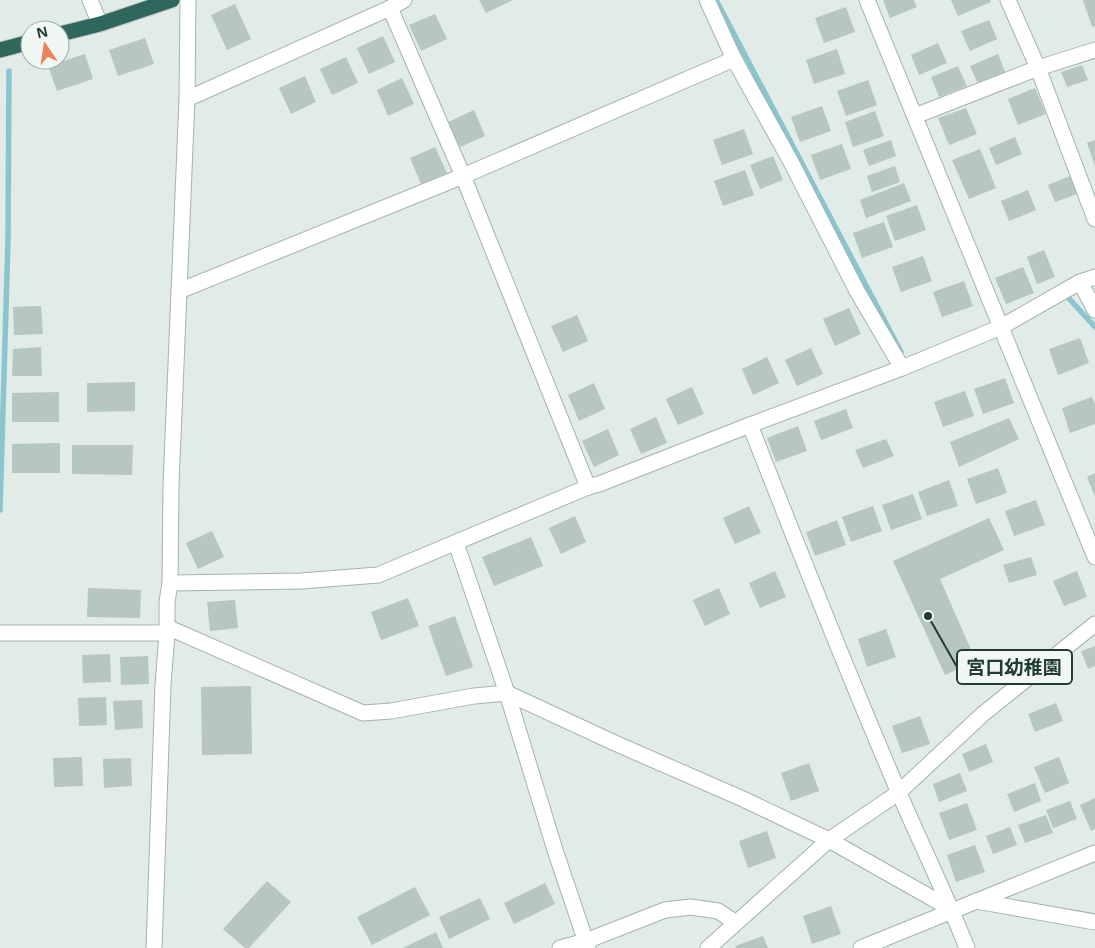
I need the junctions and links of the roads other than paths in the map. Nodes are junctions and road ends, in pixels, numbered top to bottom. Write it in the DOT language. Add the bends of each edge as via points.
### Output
graph roads {
  1 [pos="90,0"];
  2 [pos="172,0"];
  3 [pos="188,0"];
  4 [pos="404,0"];
  5 [pos="707,0"];
  6 [pos="867,0"];
  7 [pos="1008,0"];
  8 [pos="390,8"];
  9 [pos="100,24"];
  10 [pos="70,32"];
  11 [pos="20,45"];
  12 [pos="0,50"];
  13 [pos="1095,50"];
  14 [pos="734,60"];
  15 [pos="1038,68"];
  16 [pos="187,99"];
  17 [pos="915,116"];
  18 [pos="463,176"];
  19 [pos="1095,219"];
  20 [pos="1095,277"];
  21 [pos="1080,282"];
  22 [pos="179,291"];
  23 [pos="1095,310"];
  24 [pos="1001,327"];
  25 [pos="902,368"];
  26 [pos="750,425"];
  27 [pos="588,487"];
  28 [pos="456,543"];
  29 [pos="1095,557"];
  30 [pos="170,583"];
  31 [pos="1095,624"];
  32 [pos="167,630"];
  33 [pos="5,633"];
  34 [pos="507,693"];
  35 [pos="898,793"];
  36 [pos="829,840"];
  37 [pos="1095,853"];
  38 [pos="975,901"];
  39 [pos="952,910"];
  40 [pos="735,922"];
  41 [pos="1095,922"];
  42 [pos="587,945"];
  43 [pos="154,948"];
  44 [pos="560,948"];
  45 [pos="708,948"];
  46 [pos="860,948"];
  47 [pos="967,948"];
  1 -- 9 [label="street"];
  2 -- 9 [label="highway"];
  3 -- 16 [label="street"];
  4 -- 8 [label="street"];
  5 -- 14 [label="street"];
  6 -- 17 [label="street"];
  7 -- 15 [label="street"];
  8 -- 16 [label="street"];
  8 -- 18 [label="street"];
  9 -- 10 [label="highway"];
  11 -- 12 [label="highway"];
  13 -- 15 [label="street"];
  14 -- 18 [label="street"];
  14 -- 25 [label="street" via="857,291"];
  15 -- 17 [label="street"];
  15 -- 19 [label="street"];
  16 -- 22 [label="street"];
  17 -- 24 [label="street"];
  18 -- 22 [label="street"];
  18 -- 27 [label="street"];
  20 -- 21 [label="street"];
  21 -- 23 [label="street"];
  21 -- 24 [label="street"];
  22 -- 30 [label="street"];
  24 -- 25 [label="street"];
  24 -- 29 [label="street"];
  25 -- 26 [label="street"];
  26 -- 27 [label="street"];
  26 -- 35 [label="street"];
  27 -- 28 [label="street"];
  28 -- 30 [label="street" via="378,576"];
  28 -- 34 [label="street"];
  30 -- 32 [label="street"];
  31 -- 35 [label="street" via="983,714"];
  32 -- 33 [label="street"];
  32 -- 34 [label="street" via="363,713"];
  32 -- 43 [label="street"];
  34 -- 36 [label="street"];
  34 -- 42 [label="street"];
  35 -- 36 [label="street"];
  35 -- 39 [label="street"];
  36 -- 39 [label="street"];
  36 -- 40 [label="street"];
  37 -- 38 [label="street"];
  38 -- 39 [label="street"];
  38 -- 41 [label="street"];
  39 -- 46 [label="street"];
  39 -- 47 [label="street"];
  40 -- 42 [label="street" via="718,911 665,910"];
  40 -- 45 [label="street"];
  42 -- 44 [label="street"];
}
